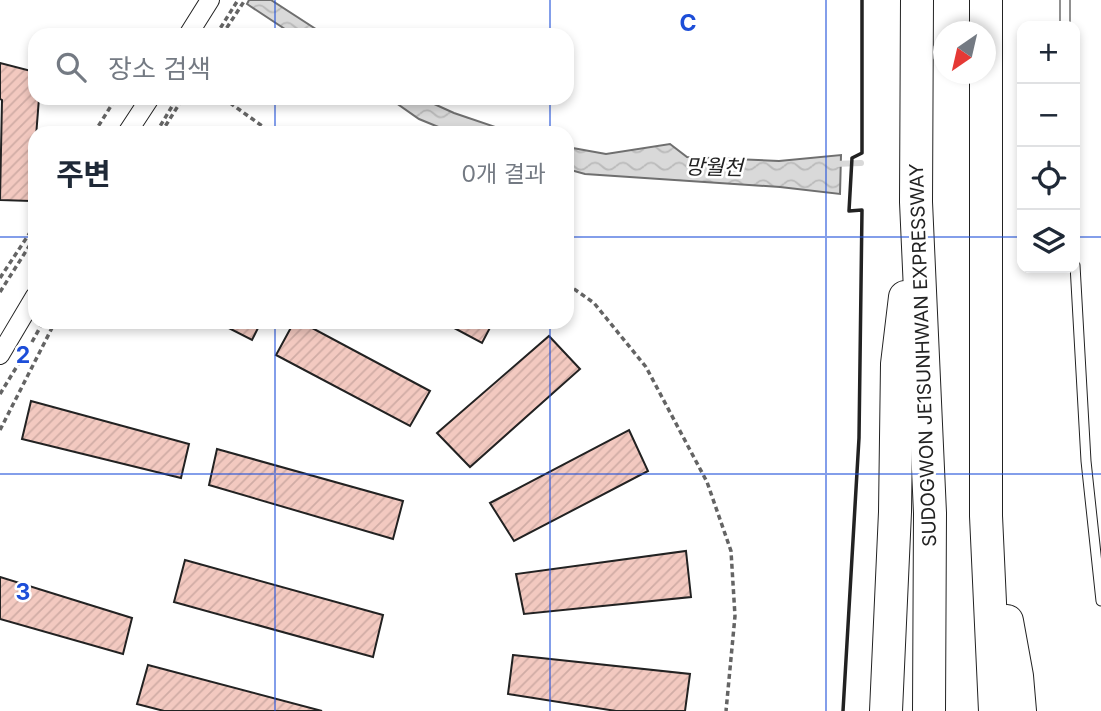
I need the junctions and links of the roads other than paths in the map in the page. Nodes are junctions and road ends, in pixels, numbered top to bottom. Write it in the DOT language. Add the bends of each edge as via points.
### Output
graph roads {
  1 [pos="210,0"];
  2 [pos="917,0"];
  3 [pos="986,0"];
  4 [pos="1065,0"];
  5 [pos="1065,21"];
  6 [pos="193,28"];
  7 [pos="145,105"];
  8 [pos="132,126"];
  9 [pos="916,202"];
  10 [pos="1075,273"];
  11 [pos="28,308"];
  12 [pos="0,355"];
  13 [pos="986,516"];
  14 [pos="1101,601"];
  15 [pos="886,711"];
  16 [pos="929,711"];
  17 [pos="995,711"];
  18 [pos="1020,711"];
  1 -- 6 [label="street"];
  2 -- 9 [label="highway, SUDOGWON JE1SUNHWAN EXPRESSWAY"];
  3 -- 13 [label="highway"];
  4 -- 5 [label="lane"];
  7 -- 8 [label="street"];
  9 -- 15 [label="highway" via="897,364"];
  9 -- 16 [label="highway, SUDOGWON JE1SUNHWAN EXPRESSWAY" via="930,513"];
  10 -- 14 [label="lane" via="1086,461"];
  11 -- 12 [label="street"];
  13 -- 17 [label="highway"];
  13 -- 18 [label="highway"];
}
